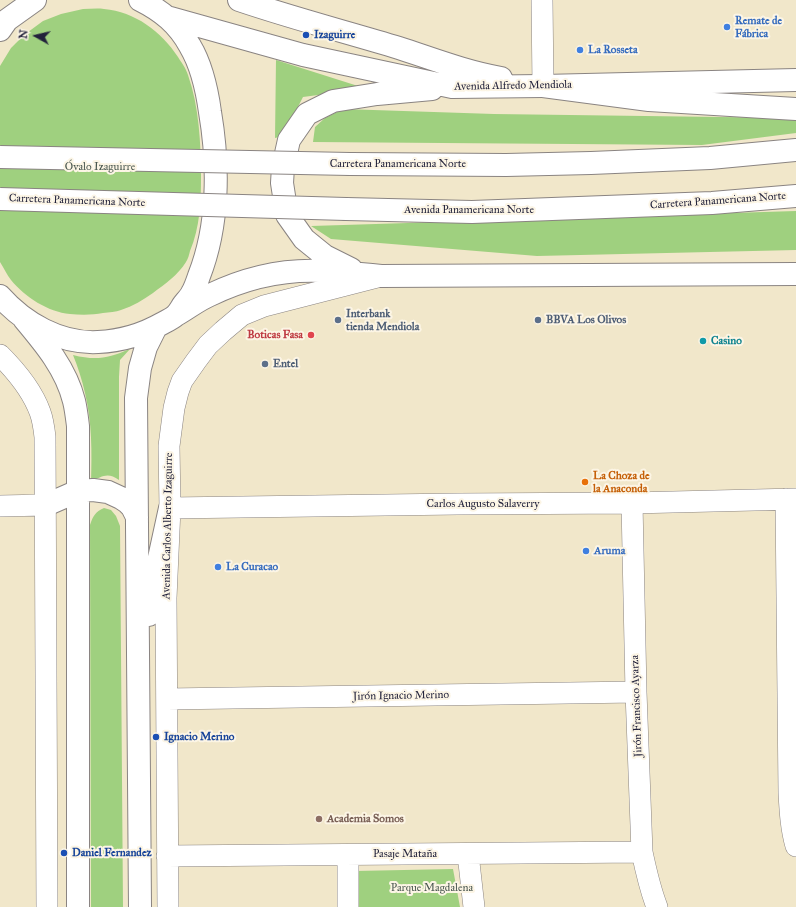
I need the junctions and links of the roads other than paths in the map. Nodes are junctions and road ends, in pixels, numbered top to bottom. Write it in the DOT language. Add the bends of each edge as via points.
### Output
graph roads {
  1 [pos="239,0"];
  2 [pos="542,0"];
  3 [pos="25,5"];
  4 [pos="152,6"];
  5 [pos="0,30"];
  6 [pos="796,80"];
  7 [pos="543,86"];
  8 [pos="452,87"];
  9 [pos="796,108"];
  10 [pos="796,150"];
  11 [pos="0,157"];
  12 [pos="796,196"];
  13 [pos="0,199"];
  14 [pos="592,208"];
  15 [pos="346,209"];
  16 [pos="796,274"];
  17 [pos="381,276"];
  18 [pos="9,309"];
  19 [pos="176,315"];
  20 [pos="156,327"];
  21 [pos="0,355"];
  22 [pos="78,491"];
  23 [pos="791,499"];
  24 [pos="632,503"];
  25 [pos="46,505"];
  26 [pos="0,506"];
  27 [pos="170,508"];
  28 [pos="137,517"];
  29 [pos="636,692"];
  30 [pos="167,699"];
  31 [pos="138,710"];
  32 [pos="796,846"];
  33 [pos="642,852"];
  34 [pos="468,854"];
  35 [pos="348,855"];
  36 [pos="167,856"];
  37 [pos="47,907"];
  38 [pos="78,907"];
  39 [pos="140,907"];
  40 [pos="168,907"];
  41 [pos="348,907"];
  42 [pos="474,907"];
  43 [pos="657,907"];
  1 -- 7 [label="main road" via="480,74"];
  2 -- 7 [label="street"];
  3 -- 5 [label="main road" via="7,20"];
  4 -- 8 [label="main road, Avenida Alfredo Mendiola" via="303,55"];
  4 -- 19 [label="main road" via="191,46 207,90 215,142 214,211 209,242 192,293"];
  6 -- 7 [label="main road, Avenida Alfredo Mendiola"];
  7 -- 8 [label="main road, Avenida Alfredo Mendiola"];
  7 -- 9 [label="main road" via="649,100"];
  8 -- 17 [label="main road" via="333,101 307,114 289,140 282,183 287,215 304,239 325,256 351,269"];
  10 -- 11 [label="main road, Carretera Panamericana Norte, bridge" via="710,158 506,165"];
  12 -- 14 [label="main road, Carretera Panamericana Norte" via="712,203"];
  13 -- 15 [label="main road, Carretera Panamericana Norte, bridge"];
  14 -- 15 [label="main road, Avenida Panamericana Norte" via="472,212"];
  16 -- 17 [label="main road"];
  17 -- 19 [label="main road" via="322,271 292,272 255,278 210,295"];
  17 -- 27 [label="street, Avenida Carlos Alberto Izaguirre" via="264,306 242,315 208,345 182,381 174,408 169,446"];
  18 -- 20 [label="main road" via="44,330 66,339 89,342 112,342 135,337"];
  18 -- 22 [label="main road" via="50,350 64,373 74,400 78,426"];
  19 -- 20 [label="main road"];
  20 -- 28 [label="main road" via="146,347 140,368 136,398"];
  21 -- 25 [label="street" via="27,388 43,422"];
  22 -- 25 [label="main road"];
  22 -- 28 [label="main road" via="93,490 115,495 132,507"];
  22 -- 38 [label="main road"];
  23 -- 24 [label="street, Carlos Augusto Salaverry"];
  23 -- 32 [label="street" via="789,793"];
  24 -- 27 [label="street, Carlos Augusto Salaverry"];
  24 -- 29 [label="street, Jirón Francisco Ayarza"];
  25 -- 26 [label="street"];
  25 -- 37 [label="street"];
  27 -- 30 [label="street, Avenida Carlos Alberto Izaguirre" via="166,598"];
  27 -- 31 [label="main road" via="151,595"];
  28 -- 31 [label="main road"];
  29 -- 30 [label="street, Jirón Ignacio Merino"];
  29 -- 33 [label="street, Jirón Francisco Ayarza"];
  30 -- 36 [label="street, Avenida Carlos Alberto Izaguirre"];
  31 -- 39 [label="main road"];
  33 -- 34 [label="street, Pasaje Mataña"];
  33 -- 43 [label="street, Jirón Francisco Ayarza"];
  34 -- 35 [label="street, Pasaje Mataña"];
  34 -- 42 [label="street"];
  35 -- 36 [label="street, Pasaje Mataña"];
  35 -- 41 [label="street"];
  36 -- 40 [label="street, Avenida Carlos Alberto Izaguirre"];
}
